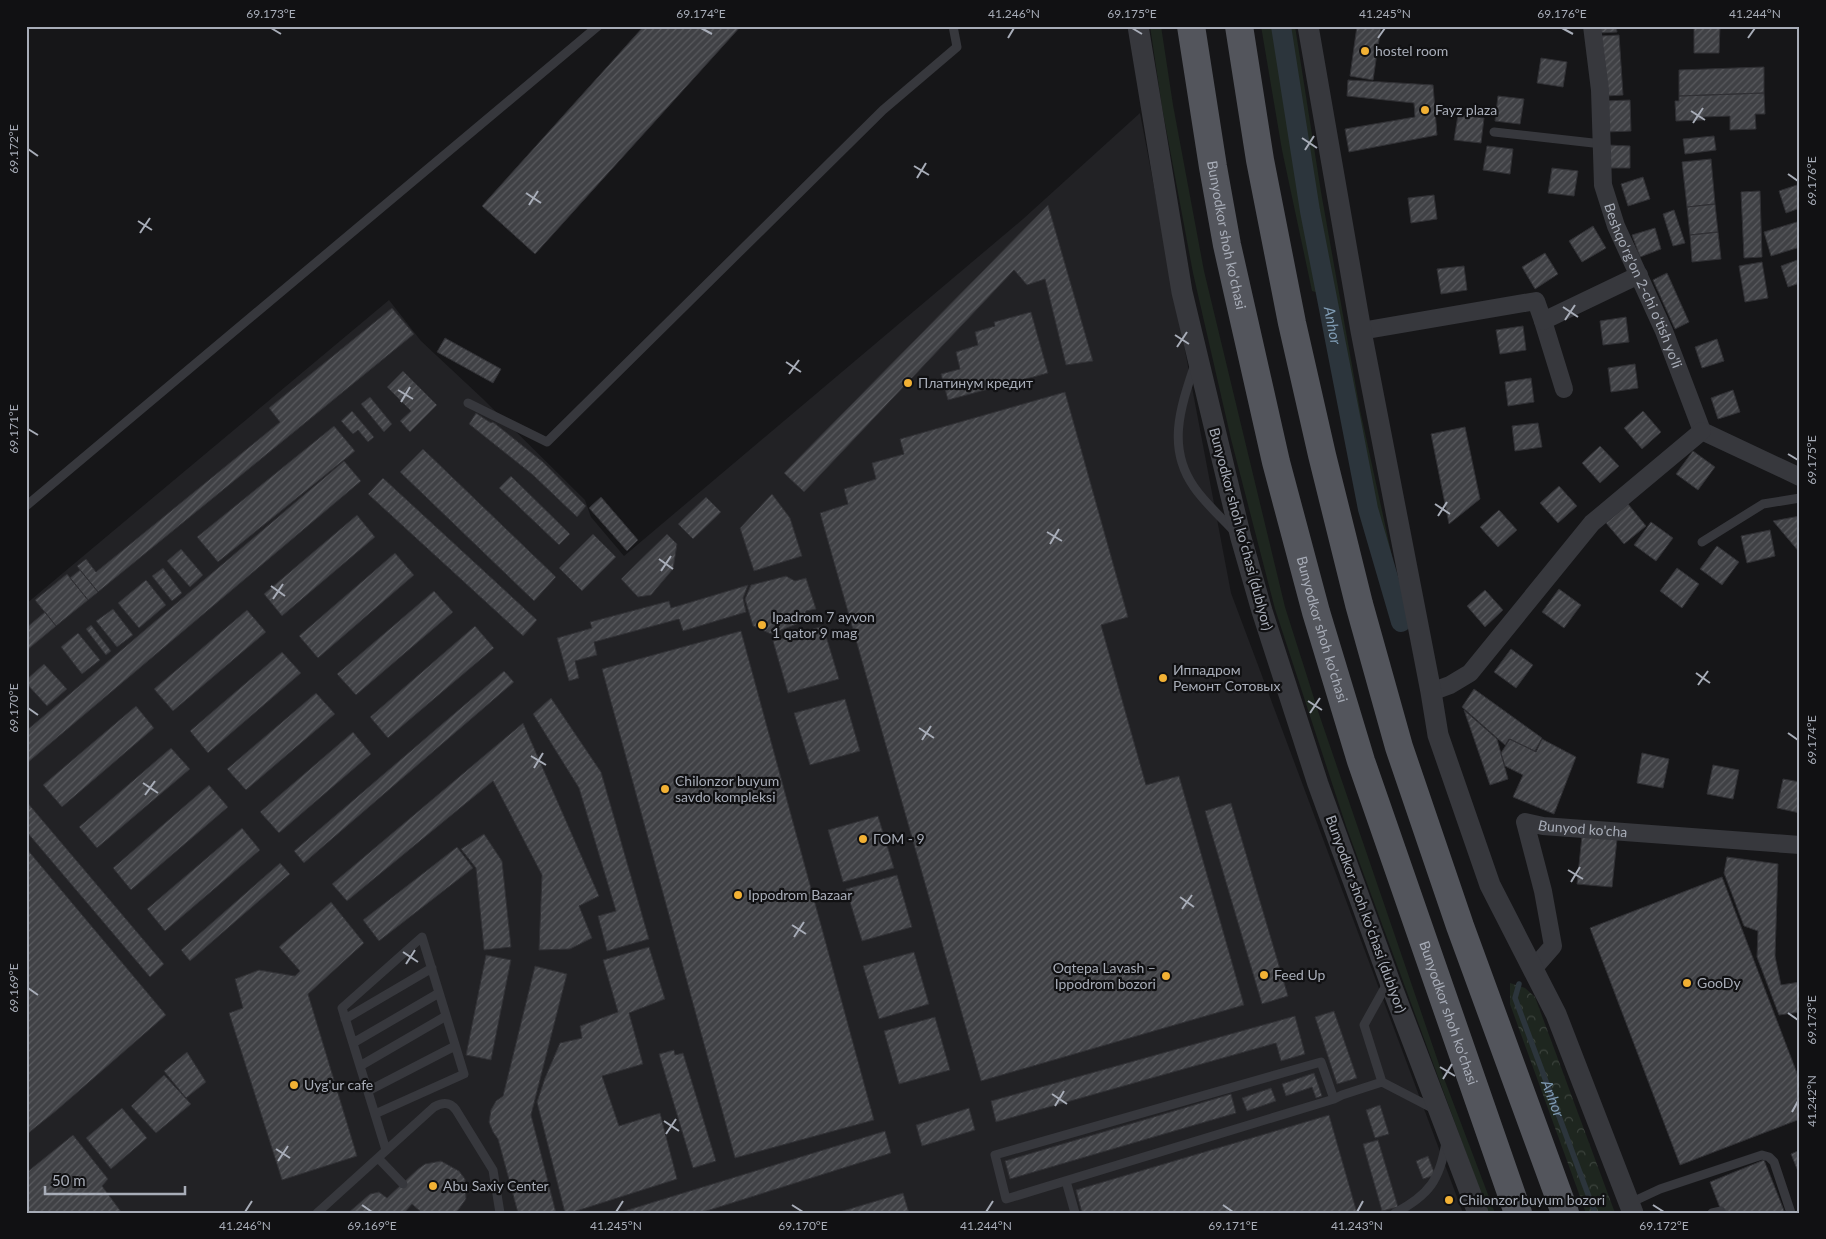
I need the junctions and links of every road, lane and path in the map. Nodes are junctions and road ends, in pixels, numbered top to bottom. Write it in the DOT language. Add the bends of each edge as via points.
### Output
graph roads {
  1 [pos="598,26"];
  2 [pos="953,26"];
  3 [pos="1138,26"];
  4 [pos="1191,26"];
  5 [pos="1239,26"];
  6 [pos="1308,26"];
  7 [pos="1592,26"];
  8 [pos="1494,132"];
  9 [pos="1602,144"];
  10 [pos="1639,275"];
  11 [pos="1543,322"];
  12 [pos="1361,331"];
  13 [pos="1198,357"];
  14 [pos="1564,389"];
  15 [pos="468,403"];
  16 [pos="1702,432"];
  17 [pos="1800,477"];
  18 [pos="1800,498"];
  19 [pos="26,506"];
  20 [pos="1241,538"];
  21 [pos="1702,542"];
  22 [pos="1431,692"];
  23 [pos="1800,845"];
  24 [pos="432,968"];
  25 [pos="1533,969"];
  26 [pos="1389,979"];
  27 [pos="439,993"];
  28 [pos="446,1016"];
  29 [pos="345,1019"];
  30 [pos="353,1043"];
  31 [pos="455,1046"];
  32 [pos="360,1066"];
  33 [pos="1382,1082"];
  34 [pos="368,1091"];
  35 [pos="1334,1099"];
  36 [pos="1439,1112"];
  37 [pos="375,1114"];
  38 [pos="1447,1132"];
  39 [pos="386,1150"];
  40 [pos="378,1158"];
  41 [pos="1066,1181"];
  42 [pos="403,1184"];
  43 [pos="1632,1208"];
  44 [pos="317,1213"];
  45 [pos="500,1213"];
  46 [pos="1075,1213"];
  47 [pos="1395,1213"];
  48 [pos="1478,1213"];
  49 [pos="1518,1213"];
  50 [pos="1565,1213"];
  51 [pos="1791,1213"];
  1 -- 19 [label="lane"];
  2 -- 15 [label="lane" via="957,47 883,110 547,442"];
  3 -- 13 [label="street, Bunyodkor shoh koʻchasi (dublyor)" via="1182,292"];
  4 -- 49 [label="main road, Bunyodkor shoh ko'chasi" via="1227,245 1276,462 1316,612 1360,761"];
  5 -- 50 [label="main road" via="1260,160 1292,323 1359,604 1399,747"];
  6 -- 12 [label="street"];
  7 -- 9 [label="street, Beshqo'rg'on 2-chi o'tish yo'li" via="1600,90"];
  8 -- 9 [label="lane"];
  9 -- 10 [label="street, Beshqo'rg'on 2-chi o'tish yo'li" via="1603,185 1616,226"];
  10 -- 11 [label="street"];
  10 -- 16 [label="street, Beshqo'rg'on 2-chi o'tish yo'li"];
  11 -- 12 [label="street" via="1536,301"];
  11 -- 14 [label="street"];
  12 -- 22 [label="street"];
  13 -- 20 [label="street, Bunyodkor shoh koʻchasi (dublyor)"];
  13 -- 20 [label="lane" via="1180,417 1178,452 1194,487"];
  16 -- 17 [label="street"];
  16 -- 22 [label="street" via="1592,522 1470,673"];
  18 -- 21 [label="lane" via="1763,504"];
  20 -- 26 [label="street, Bunyodkor shoh koʻchasi (dublyor)" via="1318,784"];
  22 -- 25 [label="street" via="1438,735 1490,885"];
  23 -- 25 [label="street, Bunyod ko'cha" via="1542,826 1525,822 1553,946"];
  24 -- 27 [label="lane"];
  24 -- 29 [label="lane"];
  24 -- 29 [label="lane" via="422,937 342,1008"];
  25 -- 43 [label="street" via="1556,1014"];
  26 -- 33 [label="lane" via="1364,1025"];
  26 -- 36 [label="street, Bunyodkor shoh koʻchasi (dublyor)"];
  27 -- 28 [label="lane"];
  27 -- 30 [label="lane"];
  28 -- 31 [label="lane"];
  28 -- 32 [label="lane"];
  29 -- 30 [label="lane"];
  30 -- 32 [label="lane"];
  31 -- 34 [label="lane"];
  31 -- 37 [label="lane" via="464,1074"];
  32 -- 34 [label="lane"];
  33 -- 35 [label="lane"];
  33 -- 36 [label="lane"];
  34 -- 37 [label="lane"];
  35 -- 41 [label="lane"];
  35 -- 41 [label="lane" via="1322,1062 996,1154 1006,1199"];
  36 -- 38 [label="street, Bunyodkor shoh koʻchasi (dublyor)"];
  37 -- 39 [label="lane"];
  38 -- 47 [label="lane" via="1437,1178 1421,1197"];
  38 -- 48 [label="street, Bunyodkor shoh koʻchasi (dublyor)"];
  39 -- 40 [label="lane"];
  39 -- 45 [label="lane" via="434,1107 447,1103 493,1170"];
  40 -- 42 [label="lane"];
  40 -- 44 [label="lane"];
  41 -- 46 [label="lane"];
  43 -- 51 [label="lane" via="1660,1189 1762,1155 1774,1162"];
}
